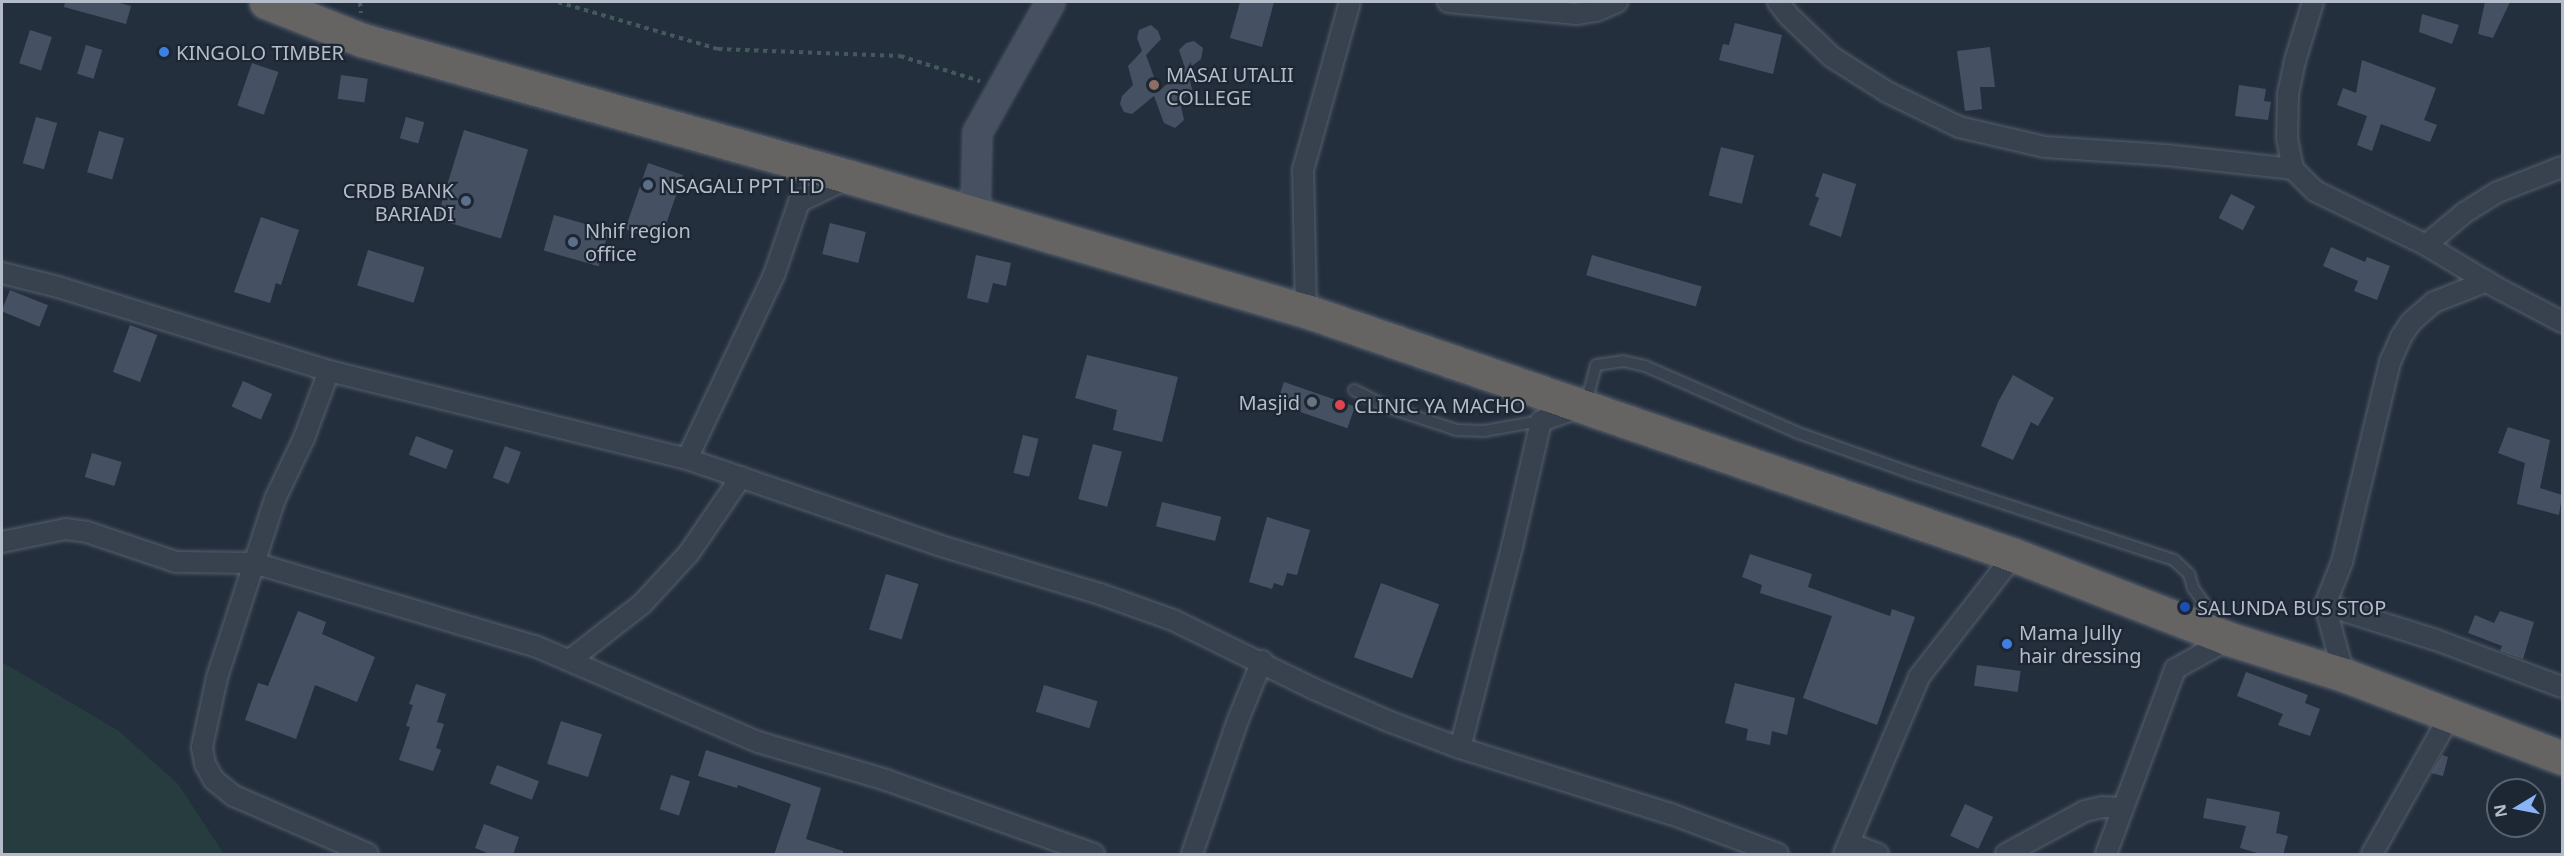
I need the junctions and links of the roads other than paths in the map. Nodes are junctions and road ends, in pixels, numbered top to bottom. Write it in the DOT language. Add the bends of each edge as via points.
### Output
graph roads {
  1 [pos="266,2"];
  2 [pos="1050,2"];
  3 [pos="1350,2"];
  4 [pos="1448,2"];
  5 [pos="1617,2"];
  6 [pos="1778,2"];
  7 [pos="2313,2"];
  8 [pos="2562,167"];
  9 [pos="2293,169"];
  10 [pos="850,177"];
  11 [pos="975,214"];
  12 [pos="2426,245"];
  13 [pos="2,273"];
  14 [pos="2487,281"];
  15 [pos="1306,311"];
  16 [pos="2562,322"];
  17 [pos="329,371"];
  18 [pos="1354,390"];
  19 [pos="1586,406"];
  20 [pos="1541,421"];
  21 [pos="687,459"];
  22 [pos="741,477"];
  23 [pos="2,542"];
  24 [pos="2014,555"];
  25 [pos="254,563"];
  26 [pos="2325,605"];
  27 [pos="2229,639"];
  28 [pos="570,660"];
  29 [pos="1262,662"];
  30 [pos="2344,675"];
  31 [pos="2562,685"];
  32 [pos="2451,714"];
  33 [pos="1460,748"];
  34 [pos="2562,758"];
  35 [pos="2123,808"];
  36 [pos="1846,849"];
  37 [pos="368,855"];
  38 [pos="1094,855"];
  39 [pos="1192,855"];
  40 [pos="1778,855"];
  41 [pos="1878,855"];
  42 [pos="2006,855"];
  43 [pos="2106,855"];
  44 [pos="2372,855"];
  1 -- 10 [label="highway" via="362,40"];
  2 -- 11 [label="main road" via="976,132"];
  3 -- 15 [label="street" via="1303,170"];
  4 -- 5 [label="street" via="1576,14"];
  6 -- 9 [label="street" via="1832,57 1887,92 1959,127 2045,147"];
  7 -- 9 [label="street" via="2288,95 2287,138"];
  8 -- 12 [label="street" via="2498,192 2464,213"];
  9 -- 12 [label="street" via="2315,191"];
  10 -- 11 [label="highway"];
  10 -- 21 [label="street" via="800,202 774,274"];
  11 -- 15 [label="highway"];
  12 -- 14 [label="street"];
  13 -- 17 [label="street"];
  14 -- 16 [label="street"];
  14 -- 26 [label="street" via="2434,302 2411,322 2401,337 2390,362 2342,562"];
  15 -- 19 [label="highway"];
  17 -- 21 [label="street"];
  17 -- 25 [label="street" via="304,438 274,499"];
  18 -- 20 [label="lane" via="1390,408 1457,430 1484,431"];
  19 -- 20 [label="street"];
  19 -- 24 [label="highway"];
  19 -- 27 [label="lane" via="1596,365 1623,361 1645,366 1798,433 2174,560 2189,574 2193,588"];
  20 -- 33 [label="street"];
  21 -- 22 [label="street"];
  22 -- 28 [label="street" via="689,553 642,604"];
  22 -- 29 [label="street" via="1163,616"];
  23 -- 25 [label="street" via="66,529 87,532 176,562"];
  24 -- 27 [label="highway"];
  24 -- 36 [label="street" via="1919,677"];
  25 -- 28 [label="street" via="535,646"];
  25 -- 37 [label="street" via="208,710 202,747 205,764 214,780 234,796"];
  26 -- 30 [label="street"];
  26 -- 31 [label="street" via="2436,639"];
  27 -- 30 [label="highway"];
  27 -- 35 [label="street" via="2175,669"];
  28 -- 38 [label="street" via="758,742 886,780"];
  29 -- 33 [label="street" via="1314,689"];
  29 -- 39 [label="street"];
  30 -- 32 [label="highway"];
  32 -- 34 [label="highway"];
  32 -- 44 [label="street"];
  33 -- 40 [label="street" via="1671,814"];
  35 -- 42 [label="street" via="2085,811"];
  35 -- 43 [label="street"];
  36 -- 41 [label="street"];
}
